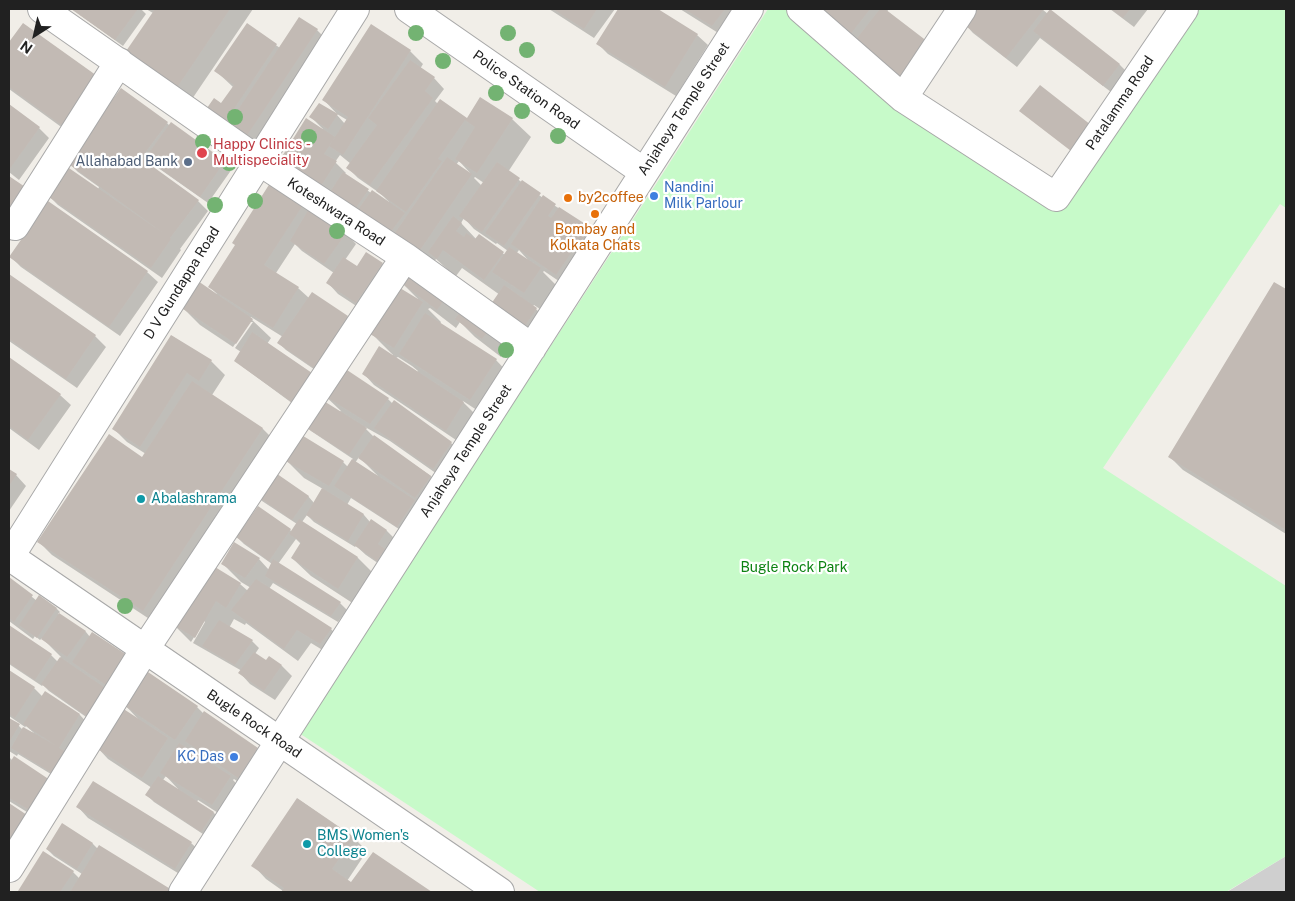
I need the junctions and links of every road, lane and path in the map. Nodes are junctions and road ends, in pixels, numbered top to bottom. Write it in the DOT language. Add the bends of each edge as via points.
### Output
graph roads {
  1 [pos="42,9"];
  2 [pos="355,9"];
  3 [pos="409,9"];
  4 [pos="749,9"];
  5 [pos="801,9"];
  6 [pos="962,9"];
  7 [pos="1184,9"];
  8 [pos="119,62"];
  9 [pos="904,98"];
  10 [pos="259,161"];
  11 [pos="644,172"];
  12 [pos="15,226"];
  13 [pos="405,257"];
  14 [pos="532,348"];
  15 [pos="9,557"];
  16 [pos="145,650"];
  17 [pos="280,742"];
  18 [pos="9,868"];
  19 [pos="183,892"];
  20 [pos="500,892"];
  1 -- 8 [label="street, Koteshwara Road"];
  2 -- 10 [label="street, D V Gundappa Road"];
  3 -- 11 [label="street, Police Station Road"];
  4 -- 11 [label="street, Anjaheya Temple Street"];
  5 -- 9 [label="street"];
  6 -- 9 [label="street"];
  7 -- 9 [label="street, Patalamma Road" via="1056,197"];
  8 -- 10 [label="street, Koteshwara Road"];
  8 -- 12 [label="street"];
  10 -- 13 [label="street, Koteshwara Road"];
  10 -- 15 [label="street, D V Gundappa Road"];
  11 -- 14 [label="street, Anjaheya Temple Street"];
  13 -- 14 [label="street, Koteshwara Road"];
  13 -- 16 [label="street"];
  14 -- 17 [label="street, Anjaheya Temple Street"];
  15 -- 16 [label="street, Bugle Rock Road"];
  16 -- 17 [label="street, Bugle Rock Road"];
  16 -- 18 [label="street"];
  17 -- 19 [label="street, Anjaheya Temple Street"];
  17 -- 20 [label="street, Bugle Rock Road"];
}
